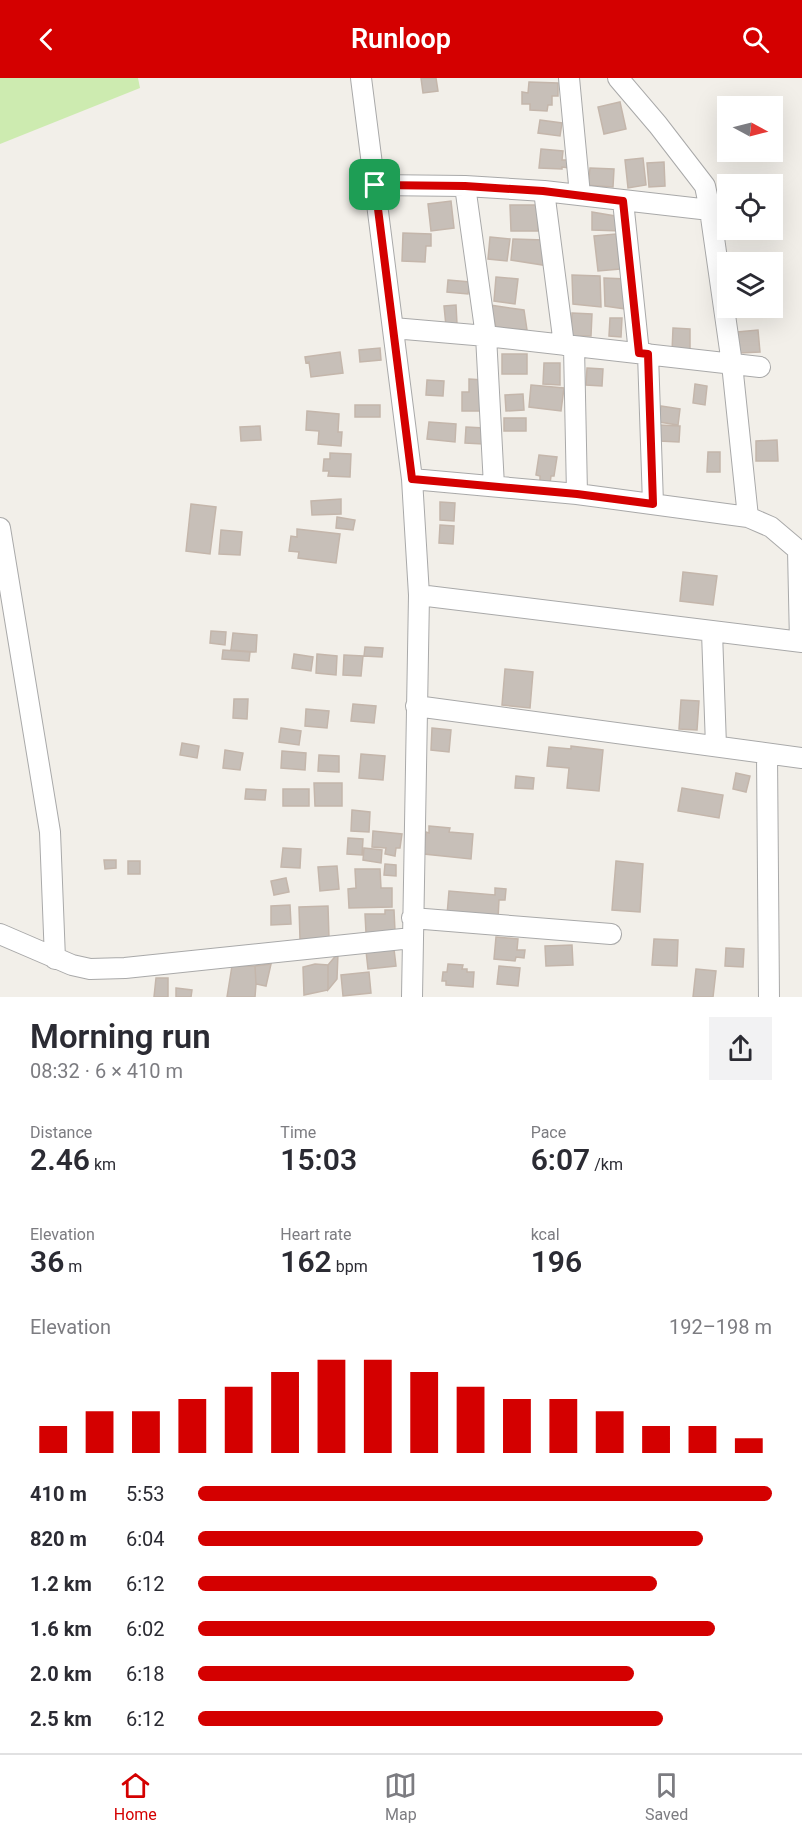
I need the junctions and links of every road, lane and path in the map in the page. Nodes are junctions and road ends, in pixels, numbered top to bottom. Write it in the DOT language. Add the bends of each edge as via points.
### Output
graph roads {
  1 [pos="361,78"];
  2 [pos="569,78"];
  3 [pos="618,78"];
  4 [pos="375,185"];
  5 [pos="465,186"];
  6 [pos="543,191"];
  7 [pos="580,195"];
  8 [pos="623,201"];
  9 [pos="711,210"];
  10 [pos="393,328"];
  11 [pos="486,336"];
  12 [pos="569,346"];
  13 [pos="643,354"];
  14 [pos="732,364"];
  15 [pos="760,367"];
  16 [pos="412,479"];
  17 [pos="494,486"];
  18 [pos="577,494"];
  19 [pos="653,504"];
  20 [pos="748,517"];
  21 [pos="0,528"];
  22 [pos="419,595"];
  23 [pos="712,632"];
  24 [pos="801,642"];
  25 [pos="416,706"];
  26 [pos="716,746"];
  27 [pos="767,754"];
  28 [pos="802,758"];
  29 [pos="412,918"];
  30 [pos="0,934"];
  31 [pos="611,934"];
  32 [pos="412,938"];
  33 [pos="55,958"];
  34 [pos="412,997"];
  35 [pos="769,997"];
  1 -- 4 [label="street"];
  2 -- 7 [label="street"];
  3 -- 9 [label="street" via="705,186"];
  4 -- 5 [label="street"];
  4 -- 10 [label="street"];
  5 -- 6 [label="street"];
  5 -- 11 [label="street"];
  6 -- 7 [label="street"];
  6 -- 12 [label="street"];
  7 -- 8 [label="street"];
  8 -- 9 [label="street"];
  8 -- 13 [label="street"];
  9 -- 14 [label="street"];
  10 -- 11 [label="street"];
  10 -- 16 [label="street"];
  11 -- 12 [label="street"];
  11 -- 17 [label="street"];
  12 -- 13 [label="street"];
  12 -- 18 [label="street"];
  13 -- 14 [label="street"];
  13 -- 19 [label="street"];
  14 -- 15 [label="street"];
  14 -- 20 [label="street"];
  16 -- 17 [label="street"];
  16 -- 22 [label="street"];
  17 -- 18 [label="street"];
  18 -- 19 [label="street"];
  19 -- 20 [label="street"];
  20 -- 24 [label="street" via="771,527 798,550"];
  21 -- 33 [label="street" via="50,832"];
  22 -- 23 [label="street"];
  22 -- 25 [label="street"];
  23 -- 24 [label="street"];
  23 -- 26 [label="street"];
  25 -- 26 [label="street"];
  25 -- 29 [label="street"];
  26 -- 27 [label="street"];
  27 -- 28 [label="street"];
  27 -- 35 [label="street"];
  29 -- 31 [label="street"];
  29 -- 32 [label="street"];
  30 -- 33 [label="street"];
  32 -- 33 [label="street" via="125,968 90,969"];
  32 -- 34 [label="street"];
}
